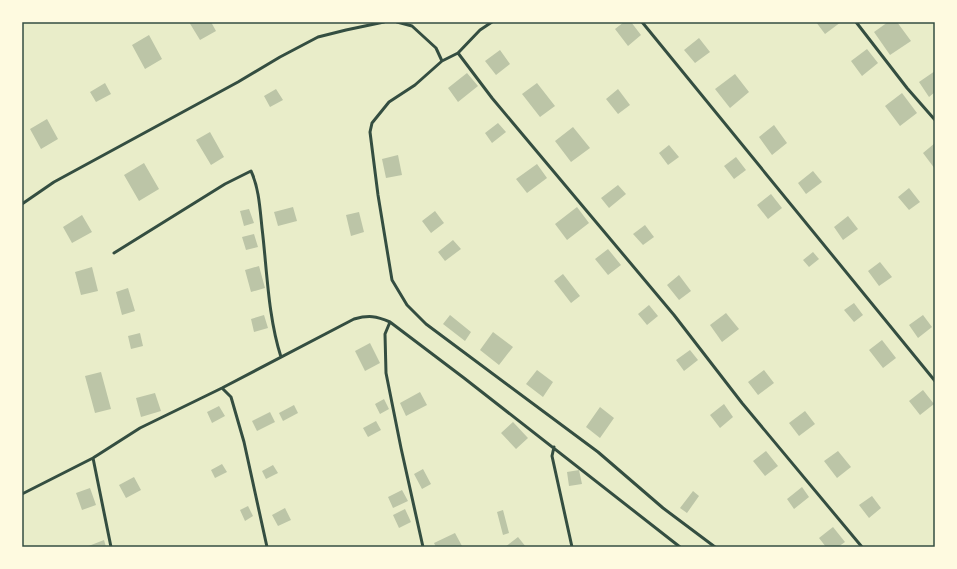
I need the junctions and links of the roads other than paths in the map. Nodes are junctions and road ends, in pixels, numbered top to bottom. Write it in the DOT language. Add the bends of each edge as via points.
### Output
graph roads {
  1 [pos="384,22"];
  2 [pos="397,22"];
  3 [pos="492,22"];
  4 [pos="642,22"];
  5 [pos="856,22"];
  6 [pos="458,53"];
  7 [pos="442,61"];
  8 [pos="935,120"];
  9 [pos="22,204"];
  10 [pos="114,254"];
  11 [pos="390,322"];
  12 [pos="281,356"];
  13 [pos="935,381"];
  14 [pos="222,388"];
  15 [pos="554,447"];
  16 [pos="93,458"];
  17 [pos="22,494"];
  18 [pos="111,547"];
  19 [pos="267,547"];
  20 [pos="423,547"];
  21 [pos="572,547"];
  22 [pos="680,547"];
  23 [pos="715,547"];
  24 [pos="862,547"];
  1 -- 9 [label="lane" via="312,40 54,182"];
  2 -- 7 [label="lane" via="412,26 436,48"];
  3 -- 6 [label="lane" via="480,30"];
  4 -- 13 [label="lane"];
  5 -- 8 [label="lane"];
  6 -- 7 [label="lane"];
  6 -- 24 [label="lane" via="492,98 674,315 742,403"];
  7 -- 23 [label="lane" via="415,85 389,102 372,124 370,132 392,280 407,305 426,324 598,452 663,508"];
  10 -- 12 [label="lane" via="224,184 251,171 255,179 261,221 274,337"];
  11 -- 12 [label="lane" via="378,317 365,316 354,319"];
  11 -- 15 [label="lane"];
  11 -- 20 [label="lane" via="385,334 386,373"];
  12 -- 14 [label="lane"];
  14 -- 16 [label="lane" via="140,428"];
  14 -- 19 [label="lane" via="231,397 242,434"];
  15 -- 21 [label="lane" via="552,456"];
  15 -- 22 [label="lane"];
  16 -- 17 [label="lane"];
  16 -- 18 [label="lane"];
}
